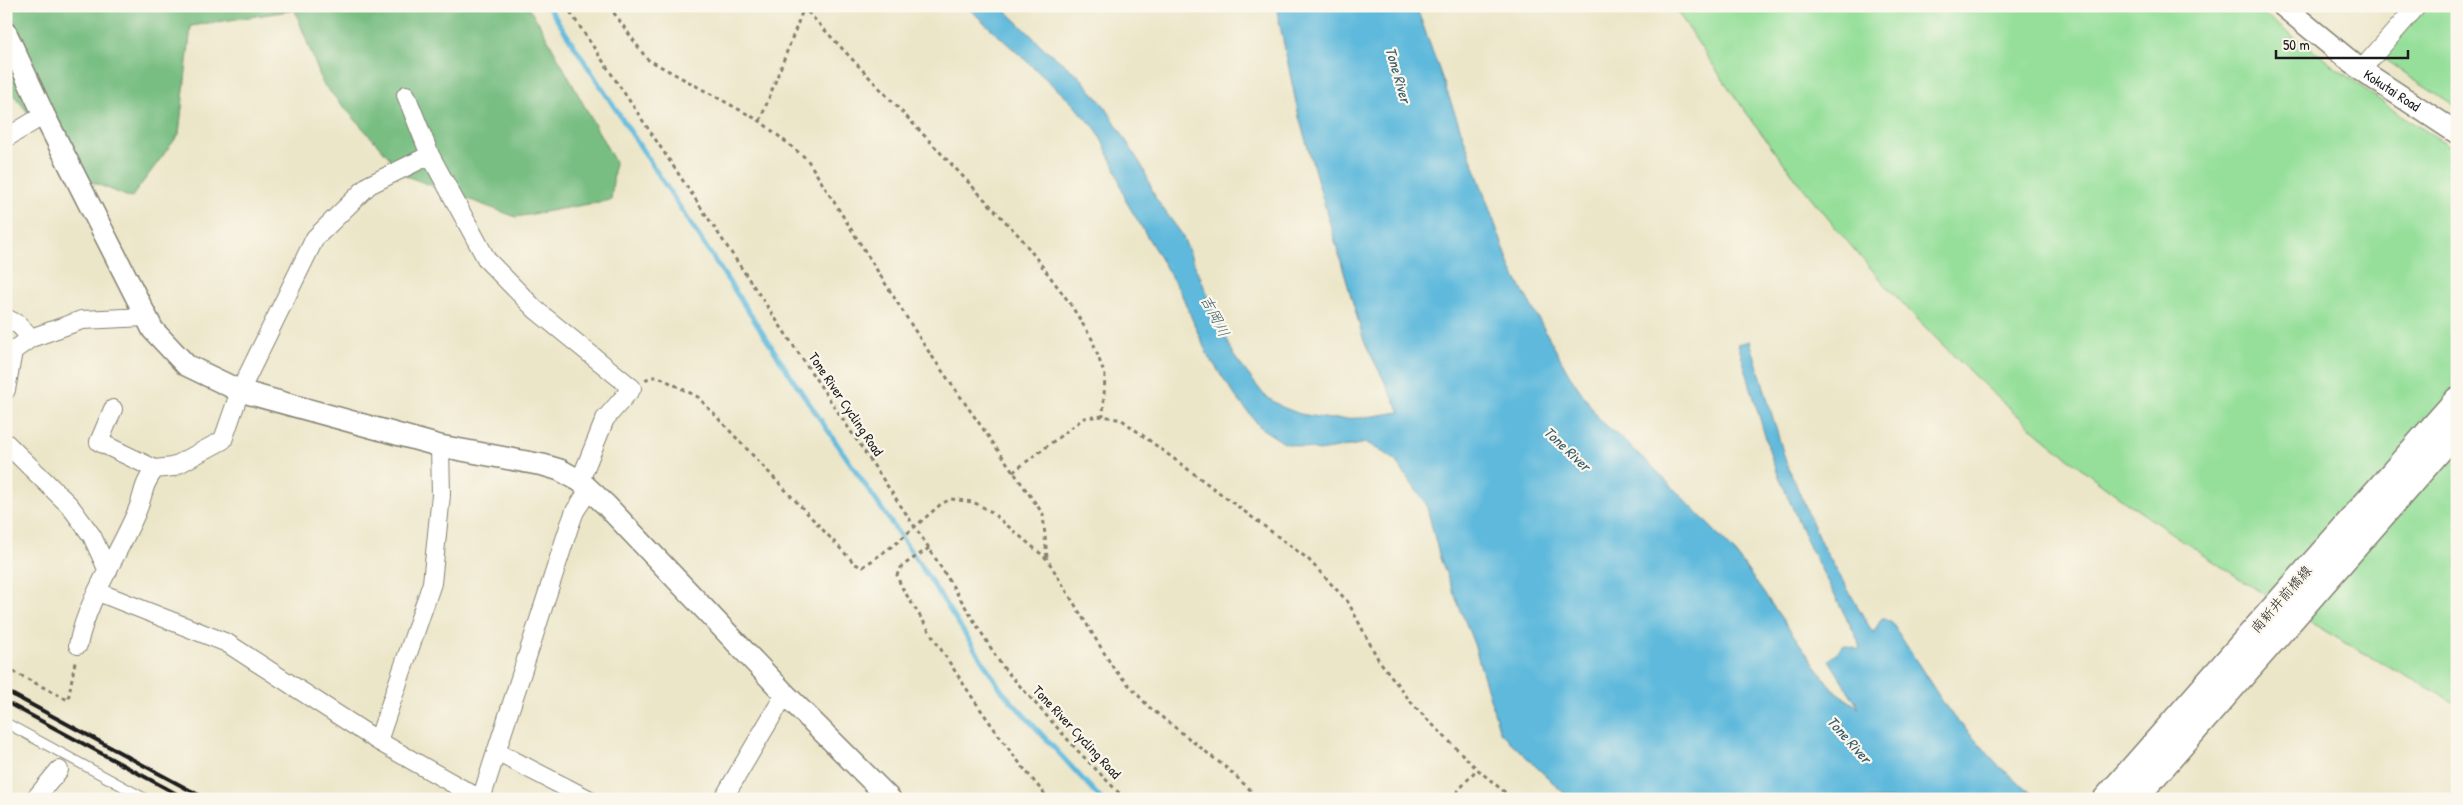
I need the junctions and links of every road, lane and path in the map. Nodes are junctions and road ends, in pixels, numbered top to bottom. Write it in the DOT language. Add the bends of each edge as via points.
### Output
graph roads {
  1 [pos="566,6"];
  2 [pos="609,6"];
  3 [pos="2283,6"];
  4 [pos="2416,6"];
  5 [pos="802,8"];
  6 [pos="6,33"];
  7 [pos="2361,70"];
  8 [pos="406,95"];
  9 [pos="44,115"];
  10 [pos="760,121"];
  11 [pos="2457,133"];
  12 [pos="6,138"];
  13 [pos="430,154"];
  14 [pos="146,317"];
  15 [pos="6,318"];
  16 [pos="31,338"];
  17 [pos="632,388"];
  18 [pos="6,390"];
  19 [pos="240,391"];
  20 [pos="2457,400"];
  21 [pos="113,409"];
  22 [pos="1103,416"];
  23 [pos="2457,430"];
  24 [pos="6,443"];
  25 [pos="440,446"];
  26 [pos="155,469"];
  27 [pos="1014,472"];
  28 [pos="585,485"];
  29 [pos="914,526"];
  30 [pos="929,548"];
  31 [pos="1047,559"];
  32 [pos="108,571"];
  33 [pos="98,592"];
  34 [pos="78,645"];
  35 [pos="6,668"];
  36 [pos="784,694"];
  37 [pos="6,723"];
  38 [pos="378,741"];
  39 [pos="497,752"];
  40 [pos="1477,769"];
  41 [pos="59,770"];
  42 [pos="35,799"];
  43 [pos="146,799"];
  44 [pos="481,799"];
  45 [pos="588,799"];
  46 [pos="724,799"];
  47 [pos="890,799"];
  48 [pos="1049,799"];
  49 [pos="1124,799"];
  50 [pos="1260,799"];
  51 [pos="1451,799"];
  52 [pos="1513,799"];
  53 [pos="2106,799"];
  54 [pos="2134,799"];
  1 -- 29 [label="path, Tone River Cycling Road"];
  2 -- 10 [label="path" via="647,60"];
  3 -- 7 [label="street, Kokutai Road"];
  4 -- 7 [label="street"];
  5 -- 10 [label="path"];
  5 -- 22 [label="path" via="1022,238 1092,339 1105,376"];
  6 -- 9 [label="street"];
  7 -- 11 [label="street, Kokutai Road"];
  8 -- 13 [label="street"];
  9 -- 12 [label="street"];
  9 -- 14 [label="street"];
  10 -- 27 [label="path" via="806,159 924,345"];
  13 -- 17 [label="street" via="487,260 536,310"];
  13 -- 19 [label="street" via="368,185 316,238"];
  14 -- 16 [label="street" via="82,320"];
  14 -- 19 [label="street" via="153,330 186,365"];
  15 -- 16 [label="street" via="19,325"];
  16 -- 18 [label="street" via="13,351"];
  17 -- 28 [label="street" via="605,419"];
  17 -- 29 [label="path" via="651,377 659,377 698,397 855,564 863,567"];
  19 -- 25 [label="street"];
  19 -- 26 [label="street" via="223,440 174,468"];
  20 -- 53 [label="main road, 南新井前橋線"];
  21 -- 26 [label="street" via="99,442"];
  22 -- 27 [label="path" via="1084,418"];
  22 -- 40 [label="path" via="1122,420 1308,560 1348,602 1378,659 1414,706"];
  23 -- 54 [label="main road, 南新井前橋線"];
  24 -- 32 [label="street" via="70,506 92,536"];
  25 -- 28 [label="street" via="543,464"];
  25 -- 38 [label="street" via="441,495 432,582"];
  26 -- 32 [label="street" via="142,490 137,512"];
  27 -- 31 [label="path" via="1043,514"];
  28 -- 36 [label="street"];
  28 -- 39 [label="street"];
  29 -- 30 [label="path, Tone River Cycling Road"];
  29 -- 31 [label="path" via="951,499 973,502 990,511"];
  30 -- 48 [label="path" via="902,566 897,575 901,586 1012,756"];
  30 -- 49 [label="path, Tone River Cycling Road" via="1002,666"];
  31 -- 50 [label="path" via="1114,669 1149,708 1229,770"];
  32 -- 33 [label="street"];
  33 -- 34 [label="street"];
  33 -- 38 [label="street" via="227,643"];
  34 -- 35 [label="path" via="68,700"];
  36 -- 46 [label="street"];
  36 -- 47 [label="street"];
  37 -- 43 [label="lane"];
  38 -- 44 [label="street"];
  39 -- 44 [label="street"];
  39 -- 45 [label="street"];
  40 -- 51 [label="path"];
  40 -- 52 [label="path"];
  41 -- 42 [label="street"];
}
